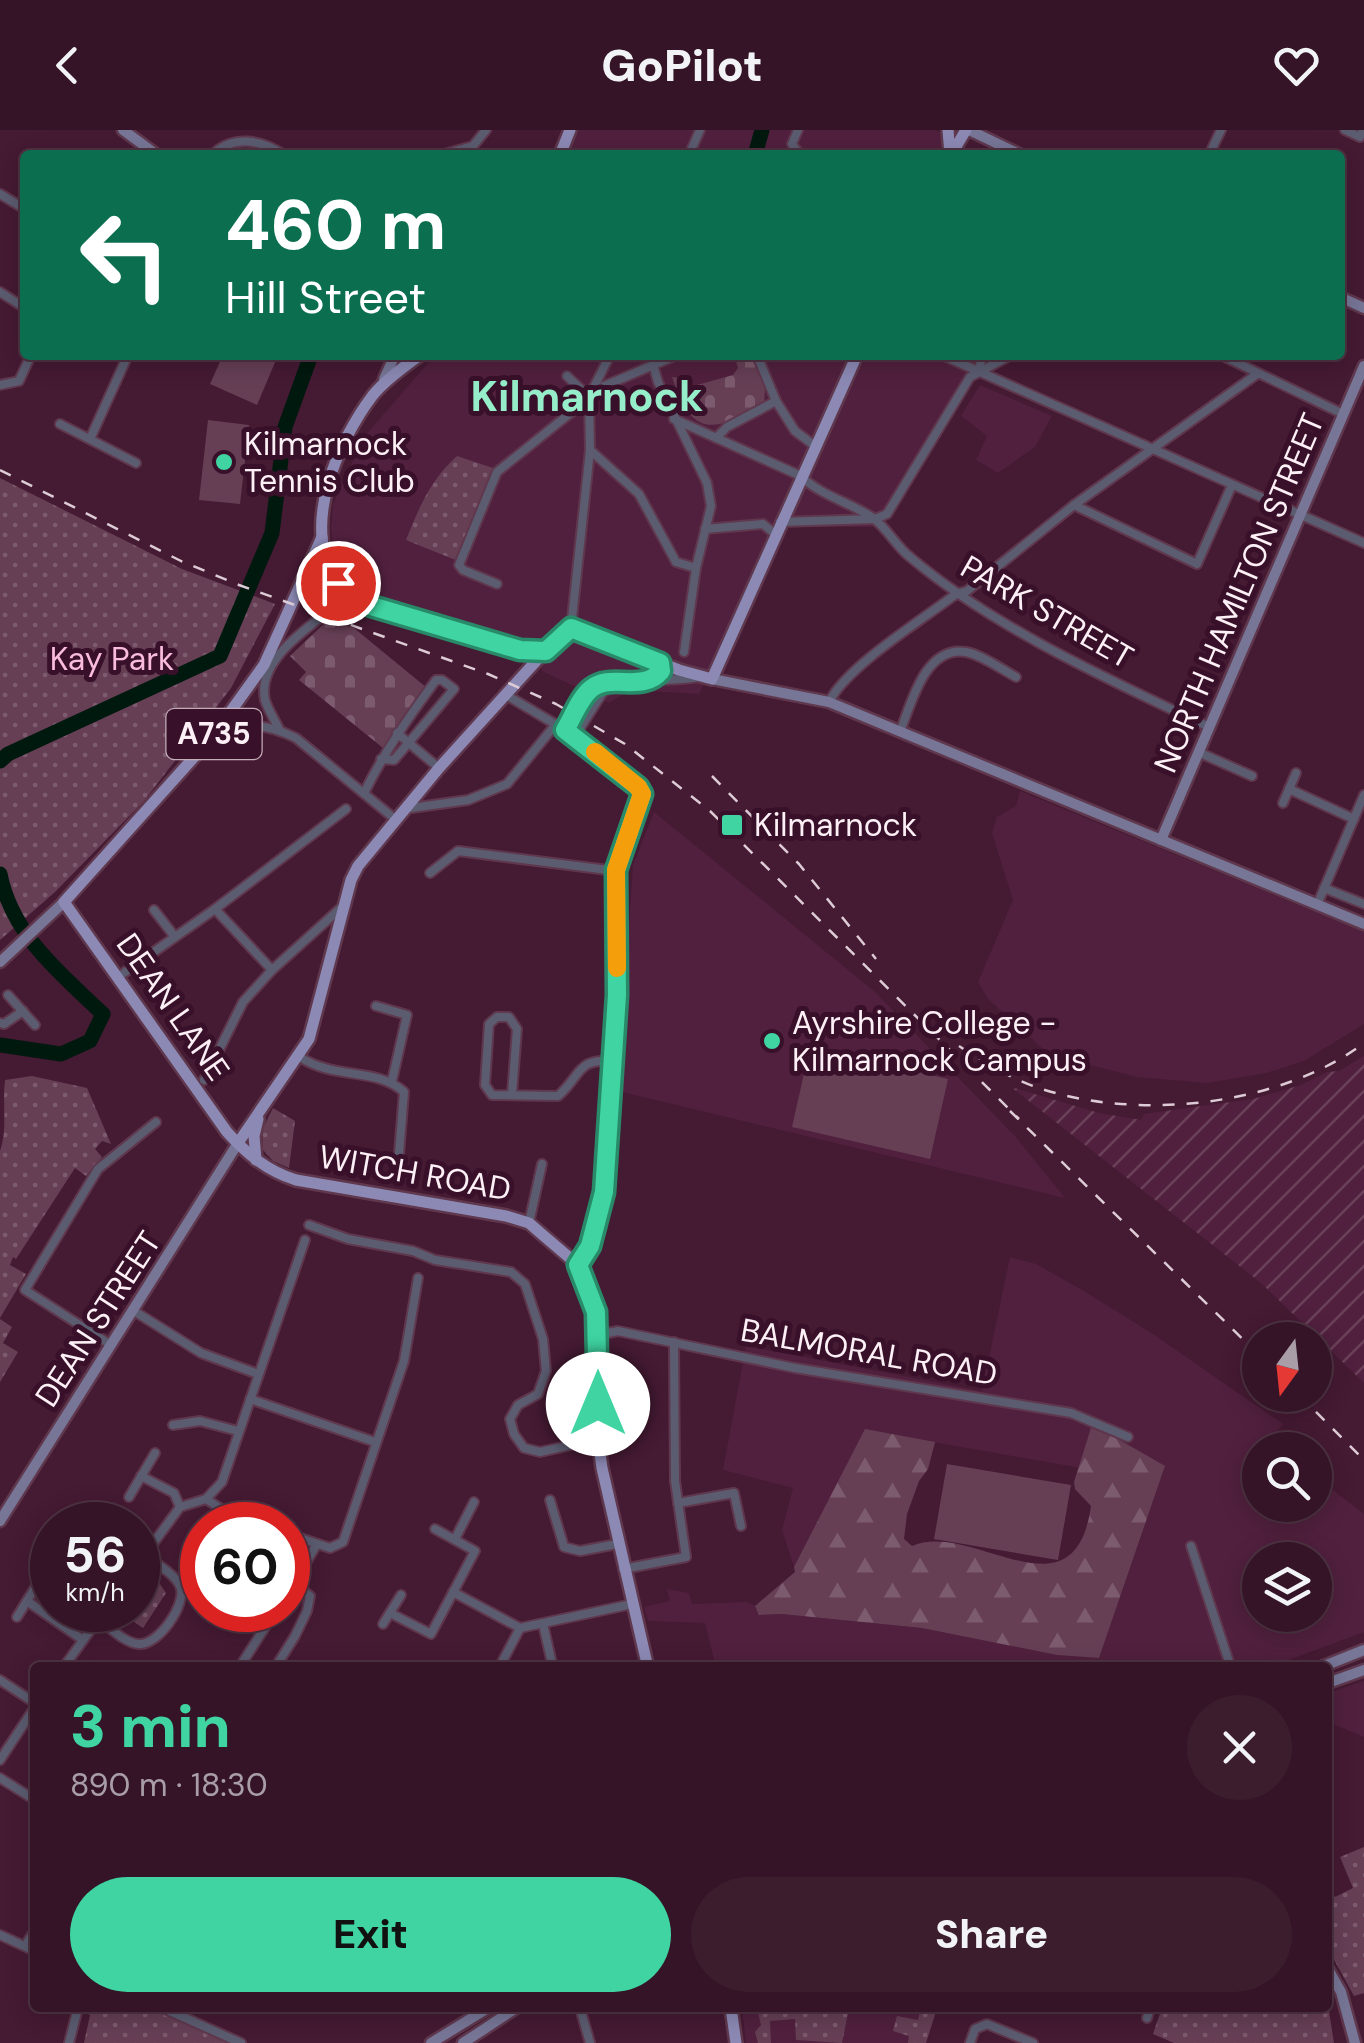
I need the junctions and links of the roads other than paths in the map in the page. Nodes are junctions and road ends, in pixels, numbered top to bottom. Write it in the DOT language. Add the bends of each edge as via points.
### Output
graph roads {
  1 [pos="123,130"];
  2 [pos="486,130"];
  3 [pos="968,130"];
  4 [pos="1345,130"];
  5 [pos="1361,133"];
  6 [pos="150,150"];
  7 [pos="219,150"];
  8 [pos="275,150"];
  9 [pos="459,150"];
  10 [pos="1010,150"];
  11 [pos="28,360"];
  12 [pos="126,360"];
  13 [pos="393,360"];
  14 [pos="414,360"];
  15 [pos="607,360"];
  16 [pos="668,360"];
  17 [pos="759,360"];
  18 [pos="855,360"];
  19 [pos="953,360"];
  20 [pos="981,360"];
  21 [pos="1002,360"];
  22 [pos="1230,360"];
  23 [pos="1364,366"];
  24 [pos="654,368"];
  25 [pos="979,372"];
  26 [pos="1258,374"];
  27 [pos="567,376"];
  28 [pos="0,386"];
  29 [pos="375,392"];
  30 [pos="589,396"];
  31 [pos="776,401"];
  32 [pos="1343,414"];
  33 [pos="674,419"];
  34 [pos="60,424"];
  35 [pos="716,438"];
  36 [pos="90,439"];
  37 [pos="816,446"];
  38 [pos="1152,449"];
  39 [pos="590,450"];
  40 [pos="136,463"];
  41 [pos="801,476"];
  42 [pos="1232,485"];
  43 [pos="1074,504"];
  44 [pos="1300,516"];
  45 [pos="875,519"];
  46 [pos="778,528"];
  47 [pos="704,529"];
  48 [pos="322,537"];
  49 [pos="1364,543"];
  50 [pos="696,568"];
  51 [pos="497,584"];
  52 [pos="961,593"];
  53 [pos="368,605"];
  54 [pos="571,628"];
  55 [pos="546,651"];
  56 [pos="684,652"];
  57 [pos="660,663"];
  58 [pos="698,677"];
  59 [pos="1016,677"];
  60 [pos="712,680"];
  61 [pos="648,681"];
  62 [pos="619,684"];
  63 [pos="508,696"];
  64 [pos="829,702"];
  65 [pos="556,724"];
  66 [pos="1209,727"];
  67 [pos="279,730"];
  68 [pos="565,730"];
  69 [pos="900,732"];
  70 [pos="397,733"];
  71 [pos="213,736"];
  72 [pos="575,736"];
  73 [pos="409,743"];
  74 [pos="1198,752"];
  75 [pos="381,759"];
  76 [pos="439,768"];
  77 [pos="1296,773"];
  78 [pos="1252,776"];
  79 [pos="1289,789"];
  80 [pos="364,792"];
  81 [pos="1363,800"];
  82 [pos="1283,804"];
  83 [pos="346,809"];
  84 [pos="400,814"];
  85 [pos="1354,818"];
  86 [pos="1161,840"];
  87 [pos="616,870"];
  88 [pos="430,873"];
  89 [pos="1324,888"];
  90 [pos="64,902"];
  91 [pos="344,904"];
  92 [pos="1364,904"];
  93 [pos="1317,905"];
  94 [pos="215,909"];
  95 [pos="154,910"];
  96 [pos="1364,924"];
  97 [pos="175,938"];
  98 [pos="2,960"];
  99 [pos="272,970"];
  100 [pos="118,977"];
  101 [pos="8,995"];
  102 [pos="376,1006"];
  103 [pos="23,1011"];
  104 [pos="0,1022"];
  105 [pos="36,1025"];
  106 [pos="300,1057"];
  107 [pos="614,1062"];
  108 [pos="204,1080"];
  109 [pos="392,1081"];
  110 [pos="512,1094"];
  111 [pos="259,1114"];
  112 [pos="156,1122"];
  113 [pos="238,1144"];
  114 [pos="399,1154"];
  115 [pos="257,1161"];
  116 [pos="542,1164"];
  117 [pos="529,1224"];
  118 [pos="309,1225"];
  119 [pos="305,1240"];
  120 [pos="578,1265"];
  121 [pos="418,1278"];
  122 [pos="134,1311"];
  123 [pos="598,1334"];
  124 [pos="674,1342"];
  125 [pos="111,1345"];
  126 [pos="258,1374"];
  127 [pos="250,1400"];
  128 [pos="173,1425"];
  129 [pos="238,1431"];
  130 [pos="1128,1437"];
  131 [pos="598,1440"];
  132 [pos="376,1442"];
  133 [pos="155,1453"];
  134 [pos="141,1476"];
  135 [pos="130,1496"];
  136 [pos="206,1498"];
  137 [pos="550,1500"];
  138 [pos="193,1502"];
  139 [pos="212,1502"];
  140 [pos="474,1502"];
  141 [pos="678,1503"];
  142 [pos="180,1506"];
  143 [pos="0,1521"];
  144 [pos="741,1526"];
  145 [pos="435,1529"];
  146 [pos="160,1533"];
  147 [pos="455,1539"];
  148 [pos="310,1541"];
  149 [pos="318,1544"];
  150 [pos="617,1544"];
  151 [pos="1191,1546"];
  152 [pos="310,1557"];
  153 [pos="160,1567"];
  154 [pos="624,1570"];
  155 [pos="453,1592"];
  156 [pos="400,1595"];
  157 [pos="30,1597"];
  158 [pos="27,1602"];
  159 [pos="632,1604"];
  160 [pos="390,1613"];
  161 [pos="17,1617"];
  162 [pos="383,1624"];
  163 [pos="543,1624"];
  164 [pos="520,1628"];
  165 [pos="89,1632"];
  166 [pos="116,1632"];
  167 [pos="262,1632"];
  168 [pos="296,1632"];
  169 [pos="83,1640"];
  170 [pos="1364,1650"];
  171 [pos="67,1662"];
  172 [pos="243,1662"];
  173 [pos="279,1662"];
  174 [pos="502,1662"];
  175 [pos="551,1662"];
  176 [pos="646,1662"];
  177 [pos="1229,1662"];
  178 [pos="1332,1663"];
  179 [pos="1364,1670"];
  180 [pos="0,1680"];
  181 [pos="1332,1681"];
  182 [pos="30,1701"];
  183 [pos="30,1713"];
  184 [pos="0,1760"];
  185 [pos="0,1778"];
  186 [pos="30,1797"];
  187 [pos="0,1935"];
  188 [pos="30,1938"];
  189 [pos="25,1946"];
  190 [pos="30,1948"];
  191 [pos="1332,1976"];
  192 [pos="77,2012"];
  193 [pos="172,2012"];
  194 [pos="481,2012"];
  195 [pos="510,2012"];
  196 [pos="581,2012"];
  197 [pos="731,2012"];
  198 [pos="1148,2012"];
  199 [pos="1146,2018"];
  200 [pos="69,2043"];
  201 [pos="241,2043"];
  202 [pos="431,2043"];
  203 [pos="463,2043"];
  204 [pos="590,2043"];
  205 [pos="736,2043"];
  206 [pos="970,2043"];
  207 [pos="1033,2043"];
  208 [pos="1355,2043"];
  1 -- 6 [label="street"];
  2 -- 9 [label="street" via="473,146"];
  3 -- 10 [label="street"];
  4 -- 5 [label="street"];
  7 -- 8 [label="street" via="258,141"];
  11 -- 28 [label="street" via="18,381"];
  12 -- 36 [label="street"];
  13 -- 29 [label="street"];
  14 -- 29 [label="main road, A735"];
  15 -- 30 [label="street"];
  16 -- 24 [label="street"];
  17 -- 31 [label="street"];
  18 -- 37 [label="main road"];
  19 -- 25 [label="street"];
  20 -- 25 [label="street"];
  21 -- 25 [label="street"];
  22 -- 26 [label="street"];
  23 -- 32 [label="street, NORTH HAMILTON STREET"];
  24 -- 30 [label="street"];
  24 -- 33 [label="street"];
  25 -- 38 [label="street"];
  25 -- 45 [label="street" via="886,514"];
  26 -- 32 [label="street"];
  26 -- 38 [label="street"];
  27 -- 30 [label="street"];
  29 -- 48 [label="main road, A735" via="333,466"];
  30 -- 39 [label="street"];
  30 -- 51 [label="street" via="497,472 460,565"];
  31 -- 35 [label="street"];
  31 -- 37 [label="street" via="795,431"];
  32 -- 44 [label="street, NORTH HAMILTON STREET"];
  33 -- 35 [label="street, PARK STREET"];
  33 -- 47 [label="street" via="707,483 711,506"];
  34 -- 36 [label="street"];
  35 -- 41 [label="street, PARK STREET"];
  36 -- 40 [label="street"];
  37 -- 41 [label="main road"];
  38 -- 42 [label="street"];
  38 -- 43 [label="street"];
  39 -- 50 [label="street" via="639,494 676,562"];
  39 -- 54 [label="street"];
  41 -- 45 [label="street, PARK STREET"];
  41 -- 46 [label="main road"];
  42 -- 43 [label="street" via="1197,564"];
  42 -- 44 [label="street"];
  43 -- 52 [label="street"];
  44 -- 49 [label="street"];
  44 -- 66 [label="street, NORTH HAMILTON STREET"];
  45 -- 46 [label="street"];
  45 -- 52 [label="street, PARK STREET" via="908,556"];
  46 -- 47 [label="street"];
  46 -- 60 [label="main road"];
  47 -- 50 [label="street"];
  48 -- 53 [label="main road, A735" via="338,583"];
  48 -- 71 [label="main road, A735" via="264,664"];
  50 -- 56 [label="street"];
  52 -- 64 [label="street" via="844,680"];
  52 -- 66 [label="street, PARK STREET" via="1018,630"];
  53 -- 55 [label="main road, A735" via="520,650"];
  53 -- 67 [label="street" via="340,602 279,656 267,674 265,699"];
  54 -- 55 [label="main road"];
  54 -- 57 [label="main road"];
  55 -- 63 [label="main road"];
  57 -- 58 [label="main road"];
  57 -- 61 [label="street" via="661,671"];
  58 -- 60 [label="main road"];
  58 -- 61 [label="street"];
  59 -- 69 [label="street" via="967,652 950,652 922,677"];
  60 -- 64 [label="street"];
  61 -- 62 [label="street"];
  62 -- 68 [label="street" via="589,690"];
  62 -- 72 [label="street" via="603,692"];
  63 -- 65 [label="street"];
  63 -- 76 [label="main road"];
  64 -- 69 [label="street"];
  65 -- 68 [label="street"];
  65 -- 84 [label="street" via="506,784 468,800"];
  66 -- 74 [label="street, NORTH HAMILTON STREET"];
  67 -- 71 [label="street" via="245,724"];
  67 -- 80 [label="street"];
  68 -- 72 [label="street"];
  69 -- 86 [label="street"];
  70 -- 73 [label="street"];
  70 -- 73 [label="street" via="438,678 454,689"];
  70 -- 75 [label="street"];
  71 -- 90 [label="main road, A735"];
  72 -- 87 [label="street" via="642,794"];
  73 -- 75 [label="street" via="394,760"];
  73 -- 76 [label="street"];
  74 -- 78 [label="street"];
  74 -- 86 [label="street, NORTH HAMILTON STREET"];
  75 -- 80 [label="street"];
  76 -- 84 [label="main road"];
  77 -- 79 [label="street"];
  79 -- 82 [label="street"];
  79 -- 85 [label="street"];
  80 -- 84 [label="street"];
  81 -- 85 [label="street"];
  83 -- 94 [label="street"];
  84 -- 91 [label="main road" via="358,866"];
  85 -- 89 [label="street"];
  86 -- 93 [label="street"];
  87 -- 88 [label="street" via="458,851"];
  87 -- 107 [label="street"];
  89 -- 92 [label="street"];
  89 -- 93 [label="street"];
  90 -- 98 [label="street"];
  90 -- 100 [label="main road, DEAN LANE"];
  91 -- 99 [label="street"];
  91 -- 106 [label="main road"];
  93 -- 96 [label="street"];
  94 -- 97 [label="street"];
  94 -- 99 [label="street"];
  95 -- 97 [label="street"];
  97 -- 100 [label="street"];
  99 -- 108 [label="street" via="243,1002"];
  100 -- 113 [label="main road, DEAN LANE"];
  101 -- 103 [label="street"];
  102 -- 109 [label="street" via="407,1015"];
  103 -- 104 [label="street"];
  103 -- 105 [label="street"];
  106 -- 109 [label="street" via="318,1069"];
  106 -- 111 [label="main road"];
  107 -- 110 [label="street" via="584,1064 558,1096"];
  107 -- 120 [label="street" via="604,1192"];
  109 -- 114 [label="street" via="404,1092"];
  110 -- 110 [label="street" via="517,1029 509,1017 497,1017 489,1024 485,1085 492,1095"];
  111 -- 113 [label="main road"];
  111 -- 115 [label="main road"];
  112 -- 125 [label="street" via="98,1169 24,1290"];
  113 -- 115 [label="main road, WITCH ROAD"];
  113 -- 122 [label="street, DEAN STREET"];
  115 -- 117 [label="main road, WITCH ROAD" via="296,1180"];
  116 -- 117 [label="street"];
  117 -- 120 [label="main road, WITCH ROAD"];
  118 -- 131 [label="street" via="435,1260 511,1272 525,1284 533,1306 546,1372 538,1394 518,1405 510,1419 514,1434 524,1448 540,1452"];
  119 -- 126 [label="street"];
  120 -- 123 [label="main road"];
  121 -- 132 [label="street" via="404,1361"];
  122 -- 125 [label="street, DEAN STREET"];
  122 -- 126 [label="street" via="201,1353"];
  123 -- 124 [label="street, BALMORAL ROAD" via="618,1331"];
  123 -- 131 [label="main road"];
  124 -- 130 [label="street, BALMORAL ROAD" via="1071,1413"];
  124 -- 141 [label="street"];
  125 -- 143 [label="street, DEAN STREET"];
  126 -- 127 [label="street"];
  127 -- 129 [label="street"];
  127 -- 132 [label="street"];
  128 -- 129 [label="street" via="200,1421"];
  129 -- 136 [label="street" via="222,1482"];
  131 -- 150 [label="main road"];
  132 -- 149 [label="street" via="344,1542"];
  133 -- 134 [label="street"];
  134 -- 135 [label="street"];
  134 -- 142 [label="street" via="174,1493"];
  136 -- 138 [label="street"];
  136 -- 139 [label="street"];
  137 -- 150 [label="street" via="564,1547"];
  140 -- 147 [label="street"];
  141 -- 144 [label="street" via="734,1494"];
  141 -- 154 [label="street" via="686,1557"];
  142 -- 146 [label="street"];
  145 -- 147 [label="street"];
  147 -- 155 [label="street" via="475,1550"];
  148 -- 149 [label="street"];
  149 -- 152 [label="street"];
  150 -- 154 [label="main road"];
  151 -- 177 [label="street"];
  153 -- 166 [label="street" via="182,1592 155,1641 132,1643"];
  154 -- 159 [label="main road"];
  155 -- 160 [label="street" via="431,1634"];
  155 -- 164 [label="street"];
  156 -- 160 [label="street"];
  157 -- 158 [label="street"];
  158 -- 161 [label="street"];
  158 -- 169 [label="street"];
  159 -- 163 [label="street"];
  159 -- 176 [label="main road"];
  160 -- 162 [label="street"];
  163 -- 164 [label="street"];
  163 -- 175 [label="street"];
  164 -- 174 [label="street"];
  165 -- 169 [label="street"];
  167 -- 172 [label="street"];
  168 -- 173 [label="street"];
  169 -- 171 [label="street"];
  170 -- 178 [label="street"];
  179 -- 181 [label="street"];
  180 -- 182 [label="street"];
  183 -- 184 [label="street"];
  185 -- 186 [label="street"];
  187 -- 189 [label="street"];
  188 -- 189 [label="street"];
  189 -- 190 [label="street"];
  191 -- 208 [label="street"];
  192 -- 200 [label="street"];
  193 -- 201 [label="street"];
  194 -- 202 [label="street"];
  195 -- 203 [label="street"];
  196 -- 204 [label="street"];
  197 -- 205 [label="main road"];
  198 -- 199 [label="street"];
  206 -- 207 [label="street" via="975,2028 986,2024"];
}
